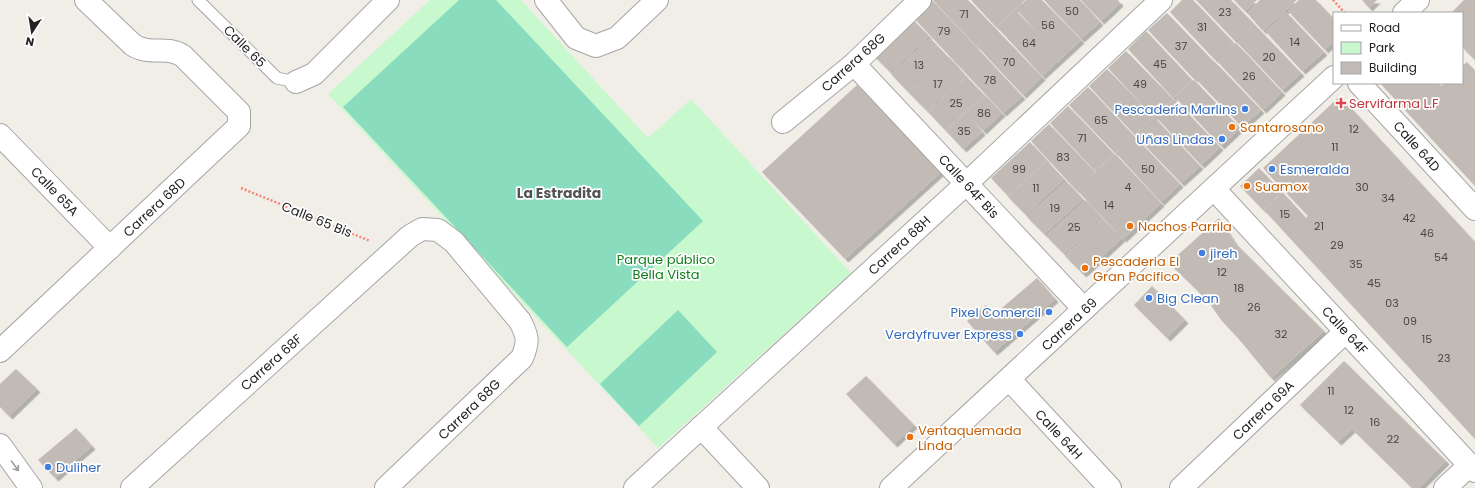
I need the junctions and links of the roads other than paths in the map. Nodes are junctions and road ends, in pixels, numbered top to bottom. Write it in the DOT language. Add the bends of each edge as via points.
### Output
graph roads {
  1 [pos="86,0"];
  2 [pos="198,0"];
  3 [pos="388,0"];
  4 [pos="546,0"];
  5 [pos="657,0"];
  6 [pos="920,0"];
  7 [pos="1161,0"];
  8 [pos="1418,0"];
  9 [pos="1405,12"];
  10 [pos="854,64"];
  11 [pos="1333,78"];
  12 [pos="296,82"];
  13 [pos="1360,84"];
  14 [pos="783,122"];
  15 [pos="0,135"];
  16 [pos="967,183"];
  17 [pos="1214,190"];
  18 [pos="1475,209"];
  19 [pos="110,248"];
  20 [pos="1084,309"];
  21 [pos="520,321"];
  22 [pos="1346,331"];
  23 [pos="0,351"];
  24 [pos="1009,379"];
  25 [pos="701,427"];
  26 [pos="0,445"];
  27 [pos="1472,468"];
  28 [pos="31,488"];
  29 [pos="132,488"];
  30 [pos="386,488"];
  31 [pos="635,488"];
  32 [pos="758,488"];
  33 [pos="891,488"];
  34 [pos="1110,488"];
  35 [pos="1181,488"];
  36 [pos="1445,488"];
  1 -- 19 [label="street, Carrera 68D" via="133,45 150,52 169,50 183,56 239,112 239,126"];
  2 -- 12 [label="lane, Calle 65" via="277,78"];
  3 -- 12 [label="street" via="314,74"];
  4 -- 5 [label="street" via="576,38 596,46 617,38"];
  6 -- 10 [label="street, Carrera 68G"];
  7 -- 16 [label="street, Carrera 68H"];
  8 -- 9 [label="street"];
  10 -- 14 [label="street, Carrera 68G"];
  10 -- 16 [label="street, Calle 64F Bis"];
  11 -- 17 [label="street, Carrera 69"];
  13 -- 18 [label="street, Calle 64D"];
  15 -- 19 [label="street, Calle 65A"];
  16 -- 20 [label="street, Calle 64F Bis"];
  16 -- 25 [label="street, Carrera 68H"];
  17 -- 20 [label="street, Carrera 69"];
  17 -- 22 [label="street, Calle 64F"];
  19 -- 23 [label="street, Carrera 68D"];
  20 -- 24 [label="street, Carrera 69"];
  21 -- 29 [label="street, Carrera 68F" via="454,242 438,230 422,229 394,250"];
  21 -- 30 [label="street, Carrera 68G" via="528,344 522,358"];
  22 -- 27 [label="street, Calle 64F"];
  22 -- 35 [label="street, Carrera 69A"];
  24 -- 33 [label="street, Carrera 69"];
  24 -- 34 [label="street, Calle 64H"];
  25 -- 31 [label="street, Carrera 68H"];
  25 -- 32 [label="street"];
  26 -- 28 [label="street, one-way"];
  27 -- 36 [label="street"];
}
